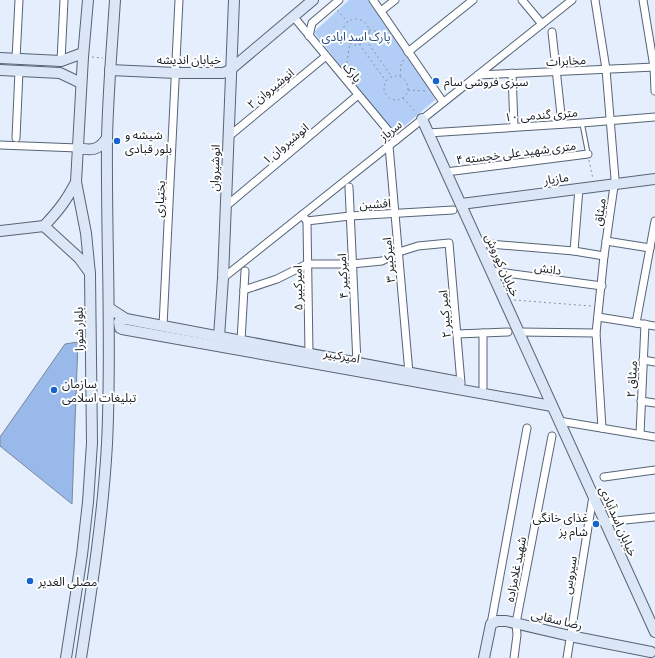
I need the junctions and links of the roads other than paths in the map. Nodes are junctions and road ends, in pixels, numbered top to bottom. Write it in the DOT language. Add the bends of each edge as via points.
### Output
graph roads {
  1 [pos="19,0"];
  2 [pos="64,0"];
  3 [pos="88,0"];
  4 [pos="115,0"];
  5 [pos="179,0"];
  6 [pos="234,0"];
  7 [pos="313,0"];
  8 [pos="373,0"];
  9 [pos="395,0"];
  10 [pos="473,0"];
  11 [pos="522,0"];
  12 [pos="572,0"];
  13 [pos="595,0"];
  14 [pos="643,0"];
  15 [pos="336,2"];
  16 [pos="381,11"];
  17 [pos="293,16"];
  18 [pos="542,24"];
  19 [pos="552,32"];
  20 [pos="309,36"];
  21 [pos="408,52"];
  22 [pos="83,55"];
  23 [pos="326,56"];
  24 [pos="0,58"];
  25 [pos="16,59"];
  26 [pos="61,60"];
  27 [pos="654,67"];
  28 [pos="606,69"];
  29 [pos="0,70"];
  30 [pos="110,70"];
  31 [pos="230,70"];
  32 [pos="19,71"];
  33 [pos="556,72"];
  34 [pos="60,73"];
  35 [pos="176,73"];
  36 [pos="512,74"];
  37 [pos="478,75"];
  38 [pos="81,83"];
  39 [pos="655,91"];
  40 [pos="358,95"];
  41 [pos="443,102"];
  42 [pos="655,117"];
  43 [pos="422,119"];
  44 [pos="610,120"];
  45 [pos="582,123"];
  46 [pos="562,124"];
  47 [pos="514,127"];
  48 [pos="428,132"];
  49 [pos="228,137"];
  50 [pos="16,138"];
  51 [pos="107,138"];
  52 [pos="396,140"];
  53 [pos="0,145"];
  54 [pos="388,146"];
  55 [pos="78,148"];
  56 [pos="588,154"];
  57 [pos="446,172"];
  58 [pos="655,179"];
  59 [pos="76,182"];
  60 [pos="614,184"];
  61 [pos="349,187"];
  62 [pos="579,188"];
  63 [pos="225,207"];
  64 [pos="457,207"];
  65 [pos="395,213"];
  66 [pos="350,216"];
  67 [pos="304,218"];
  68 [pos="655,221"];
  69 [pos="44,226"];
  70 [pos="0,231"];
  71 [pos="606,241"];
  72 [pos="478,243"];
  73 [pos="650,248"];
  74 [pos="574,251"];
  75 [pos="399,252"];
  76 [pos="604,256"];
  77 [pos="307,264"];
  78 [pos="352,264"];
  79 [pos="647,265"];
  80 [pos="655,266"];
  81 [pos="245,271"];
  82 [pos="491,271"];
  83 [pos="90,274"];
  84 [pos="223,278"];
  85 [pos="602,286"];
  86 [pos="244,290"];
  87 [pos="109,308"];
  88 [pos="598,317"];
  89 [pos="126,320"];
  90 [pos="636,323"];
  91 [pos="645,324"];
  92 [pos="163,326"];
  93 [pos="655,326"];
  94 [pos="128,330"];
  95 [pos="508,332"];
  96 [pos="519,332"];
  97 [pos="482,333"];
  98 [pos="596,333"];
  99 [pos="457,334"];
  100 [pos="219,337"];
  101 [pos="109,338"];
  102 [pos="241,341"];
  103 [pos="309,354"];
  104 [pos="643,360"];
  105 [pos="655,362"];
  106 [pos="357,363"];
  107 [pos="409,373"];
  108 [pos="427,380"];
  109 [pos="460,383"];
  110 [pos="483,387"];
  111 [pos="641,401"];
  112 [pos="551,403"];
  113 [pos="655,403"];
  114 [pos="559,421"];
  115 [pos="527,428"];
  116 [pos="602,428"];
  117 [pos="640,434"];
  118 [pos="552,436"];
  119 [pos="655,436"];
  120 [pos="655,470"];
  121 [pos="604,477"];
  122 [pos="593,496"];
  123 [pos="655,517"];
  124 [pos="605,522"];
  125 [pos="516,623"];
  126 [pos="491,624"];
  127 [pos="655,632"];
  128 [pos="570,636"];
  129 [pos="653,651"];
  130 [pos="66,658"];
  131 [pos="81,658"];
  132 [pos="484,658"];
  133 [pos="514,658"];
  134 [pos="567,658"];
  1 -- 25 [label="street"];
  2 -- 26 [label="street"];
  3 -- 22 [label="main road, بلوار شورا"];
  4 -- 30 [label="main road"];
  5 -- 35 [label="street, بختیاری"];
  6 -- 31 [label="main road, انوشیروان"];
  7 -- 17 [label="main road, خیابان اندیشه"];
  8 -- 16 [label="street"];
  9 -- 16 [label="street"];
  10 -- 21 [label="street"];
  11 -- 18 [label="street"];
  12 -- 18 [label="street, سرباز"];
  13 -- 28 [label="street, میثاق"];
  14 -- 27 [label="street"];
  15 -- 20 [label="street" via="312,23"];
  16 -- 21 [label="street"];
  17 -- 20 [label="street, پارک"];
  17 -- 31 [label="main road, خیابان اندیشه"];
  18 -- 37 [label="street, سرباز"];
  19 -- 33 [label="street"];
  20 -- 23 [label="street, پارک"];
  21 -- 41 [label="street"];
  22 -- 26 [label="main road"];
  22 -- 38 [label="main road, بلوار شورا"];
  23 -- 40 [label="street, پارک"];
  23 -- 49 [label="street, انوشیروان ۲"];
  24 -- 25 [label="main road"];
  25 -- 26 [label="main road"];
  26 -- 34 [label="main road"];
  27 -- 28 [label="street, مخابرات"];
  27 -- 39 [label="street"];
  28 -- 33 [label="street, مخابرات"];
  28 -- 44 [label="street, میثاق"];
  29 -- 32 [label="main road"];
  30 -- 35 [label="main road, خیابان اندیشه"];
  30 -- 51 [label="main road"];
  31 -- 35 [label="main road, خیابان اندیشه" via="223,73"];
  31 -- 49 [label="main road, انوشیروان"];
  32 -- 34 [label="main road"];
  32 -- 50 [label="street"];
  33 -- 36 [label="street, مخابرات"];
  33 -- 46 [label="street"];
  34 -- 38 [label="main road"];
  35 -- 92 [label="street, بختیاری"];
  36 -- 37 [label="street, مخابرات"];
  36 -- 47 [label="street"];
  37 -- 41 [label="street, سرباز"];
  38 -- 55 [label="main road, بلوار شورا"];
  40 -- 52 [label="street, پارک"];
  40 -- 63 [label="street, انوشیروان ۱"];
  41 -- 43 [label="street, سرباز"];
  42 -- 44 [label="street, ۱۰ متری گندمی"];
  43 -- 48 [label="main road, خیابان کوروش"];
  43 -- 52 [label="street, سرباز"];
  44 -- 45 [label="street, ۱۰ متری گندمی"];
  44 -- 60 [label="street, میثاق"];
  45 -- 46 [label="street, ۱۰ متری گندمی"];
  45 -- 56 [label="lane"];
  46 -- 47 [label="street, ۱۰ متری گندمی"];
  47 -- 48 [label="street, ۱۰ متری گندمی"];
  48 -- 57 [label="main road, خیابان کوروش"];
  49 -- 63 [label="main road, انوشیروان"];
  51 -- 55 [label="main road" via="95,149"];
  51 -- 87 [label="main road"];
  52 -- 54 [label="street, سرباز"];
  53 -- 55 [label="street"];
  54 -- 65 [label="street, امیرکبیر ۳"];
  54 -- 67 [label="street, سرباز"];
  55 -- 59 [label="main road, بلوار شورا"];
  56 -- 57 [label="street, ۴ متری شهید علی خجسته"];
  57 -- 64 [label="main road, خیابان کوروش"];
  58 -- 60 [label="main road, مازیار"];
  59 -- 69 [label="main road" via="66,202"];
  59 -- 83 [label="main road, بلوار شورا" via="86,232"];
  60 -- 62 [label="main road, مازیار"];
  60 -- 71 [label="street, میثاق"];
  61 -- 66 [label="street, امیرکبیر ۴"];
  62 -- 64 [label="main road, مازیار"];
  62 -- 74 [label="street"];
  63 -- 84 [label="main road, انوشیروان"];
  64 -- 65 [label="street, افشین"];
  64 -- 72 [label="main road, خیابان کوروش"];
  65 -- 66 [label="street, افشین"];
  65 -- 75 [label="street, امیرکبیر ۳"];
  66 -- 67 [label="street, افشین"];
  66 -- 78 [label="street, امیرکبیر ۴"];
  67 -- 77 [label="street, امیرکبیر ۵"];
  67 -- 84 [label="street, سرباز"];
  68 -- 73 [label="street"];
  69 -- 70 [label="main road"];
  69 -- 83 [label="main road" via="78,258"];
  71 -- 73 [label="street"];
  71 -- 76 [label="street, میثاق"];
  72 -- 74 [label="street"];
  72 -- 82 [label="main road, خیابان کوروش"];
  73 -- 79 [label="street"];
  74 -- 76 [label="street"];
  75 -- 78 [label="street" via="382,261"];
  75 -- 99 [label="street, امیر کبیر ۲" via="418,246 449,243"];
  75 -- 107 [label="street, امیرکبیر ۳"];
  76 -- 85 [label="street, میثاق"];
  77 -- 78 [label="street"];
  77 -- 86 [label="street" via="277,279"];
  77 -- 103 [label="street, امیرکبیر ۵"];
  78 -- 106 [label="street, امیرکبیر ۴"];
  79 -- 80 [label="street"];
  79 -- 90 [label="street"];
  81 -- 86 [label="street"];
  82 -- 85 [label="street, دانش"];
  82 -- 96 [label="main road, خیابان کوروش"];
  83 -- 130 [label="main road, بلوار شورا" via="92,443 82,555"];
  84 -- 100 [label="main road, انوشیروان"];
  85 -- 88 [label="street, میثاق"];
  86 -- 102 [label="street"];
  87 -- 89 [label="main road"];
  87 -- 101 [label="main road"];
  88 -- 90 [label="street"];
  88 -- 98 [label="street, میثاق"];
  89 -- 92 [label="main road, امیرکبیر"];
  89 -- 94 [label="main road" via="122,320 119,325 122,329"];
  90 -- 91 [label="street"];
  91 -- 93 [label="street"];
  91 -- 104 [label="street, میثاق ۲"];
  92 -- 100 [label="main road, امیرکبیر"];
  94 -- 101 [label="main road"];
  94 -- 108 [label="main road, امیرکبیر"];
  95 -- 97 [label="street"];
  96 -- 98 [label="street"];
  96 -- 112 [label="main road, خیابان کوروش"];
  97 -- 99 [label="street"];
  97 -- 110 [label="street"];
  98 -- 116 [label="street, میثاق"];
  99 -- 109 [label="street, امیر کبیر ۲"];
  100 -- 102 [label="main road, امیرکبیر"];
  101 -- 131 [label="main road" via="107,444 102,504"];
  102 -- 103 [label="main road, امیرکبیر"];
  103 -- 106 [label="main road, امیرکبیر"];
  104 -- 105 [label="street"];
  104 -- 111 [label="street, میثاق ۲"];
  106 -- 107 [label="main road, امیرکبیر"];
  107 -- 108 [label="main road, امیرکبیر"];
  108 -- 109 [label="main road, امیرکبیر"];
  108 -- 112 [label="main road, امیرکبیر"];
  109 -- 110 [label="main road, امیرکبیر"];
  110 -- 112 [label="main road, امیرکبیر"];
  111 -- 113 [label="street"];
  111 -- 117 [label="street, میثاق ۲"];
  112 -- 114 [label="main road, خیابان کوروش"];
  114 -- 116 [label="street"];
  114 -- 122 [label="main road, خیابان اسدآبادی"];
  115 -- 126 [label="street"];
  116 -- 117 [label="street"];
  117 -- 119 [label="street"];
  118 -- 125 [label="street, شهید غلامزاده"];
  120 -- 121 [label="street"];
  122 -- 124 [label="main road, خیابان اسدآبادی"];
  122 -- 128 [label="street, سیروس"];
  123 -- 124 [label="street"];
  124 -- 127 [label="main road, خیابان اسدآبادی"];
  125 -- 126 [label="main road, رضا سقایی" via="506,621"];
  125 -- 128 [label="main road, رضا سقایی"];
  125 -- 133 [label="street, شهید غلامزاده"];
  126 -- 132 [label="main road"];
  128 -- 129 [label="main road, رضا سقایی"];
  128 -- 134 [label="street, سیروس"];
}
